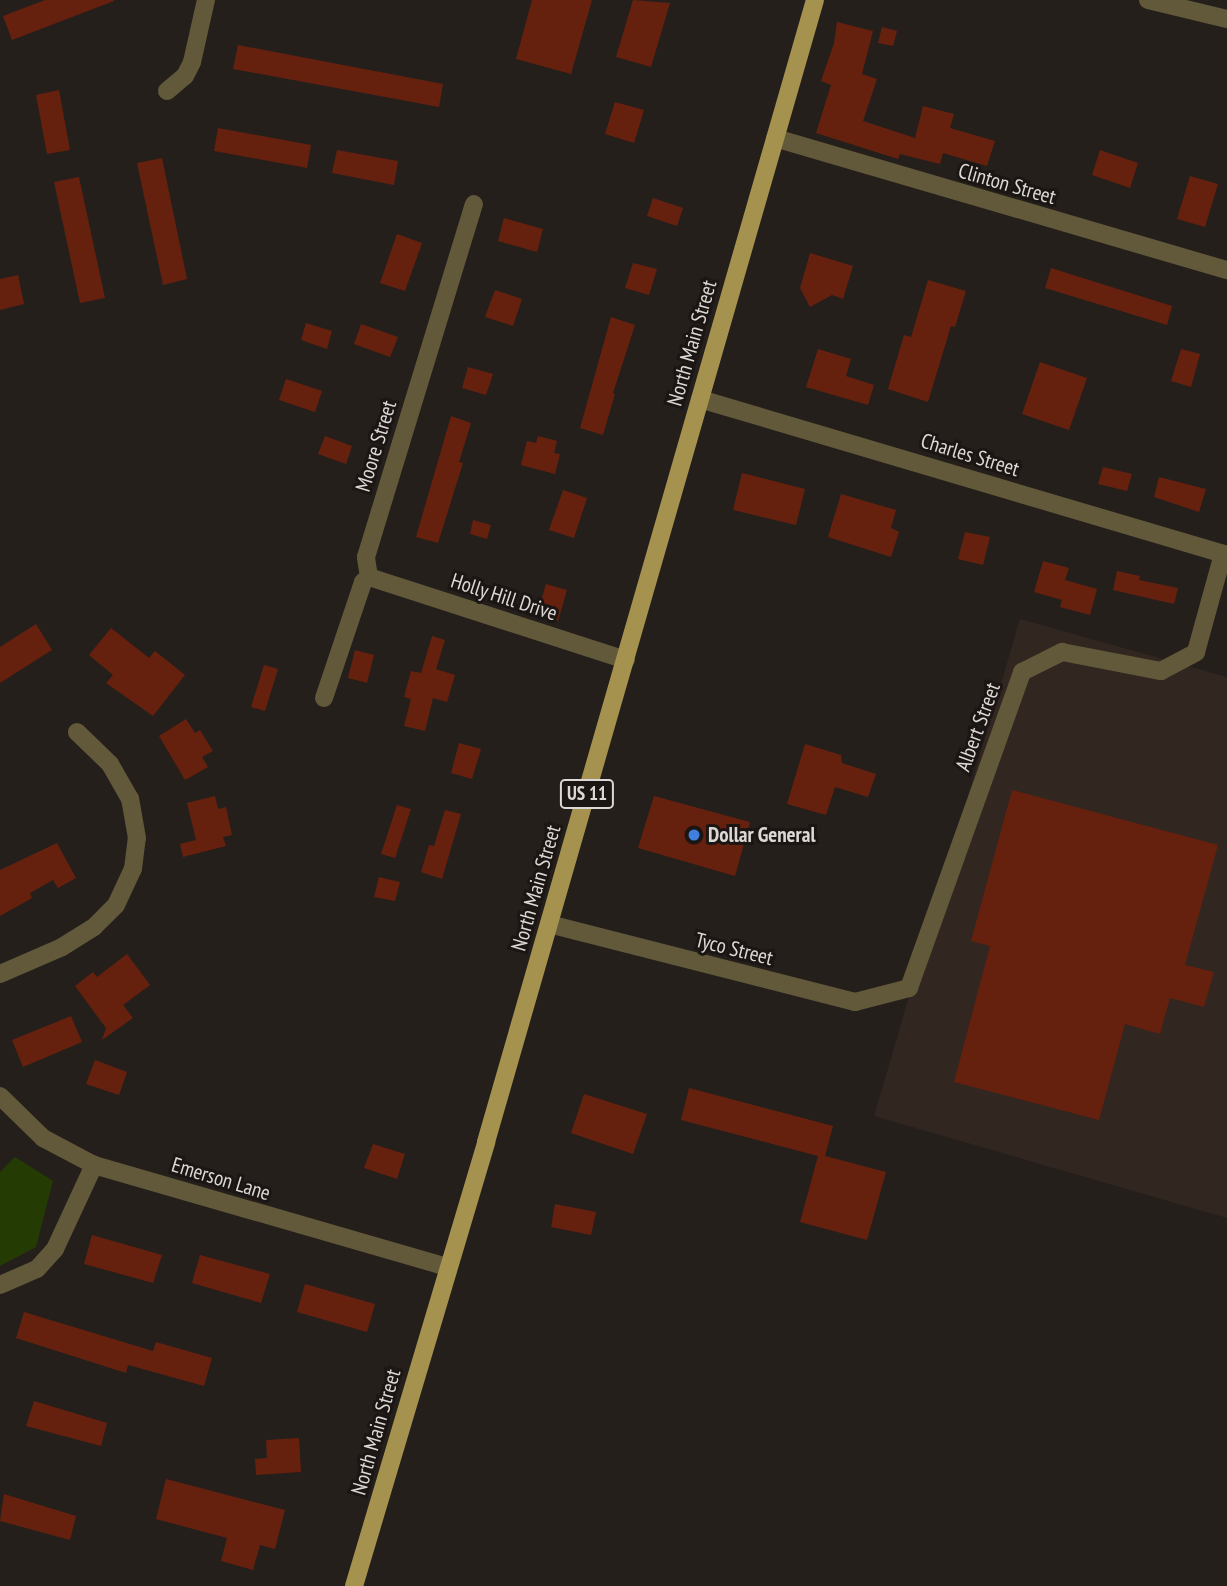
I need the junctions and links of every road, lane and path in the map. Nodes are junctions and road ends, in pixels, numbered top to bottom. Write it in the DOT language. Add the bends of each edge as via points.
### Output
graph roads {
  1 [pos="206,0"];
  2 [pos="814,0"];
  3 [pos="1148,0"];
  4 [pos="1227,19"];
  5 [pos="167,91"];
  6 [pos="775,138"];
  7 [pos="474,204"];
  8 [pos="1227,270"];
  9 [pos="699,399"];
  10 [pos="1225,555"];
  11 [pos="369,577"];
  12 [pos="626,660"];
  13 [pos="324,698"];
  14 [pos="77,732"];
  15 [pos="549,924"];
  16 [pos="0,974"];
  17 [pos="909,988"];
  18 [pos="0,1096"];
  19 [pos="94,1165"];
  20 [pos="449,1267"];
  21 [pos="0,1285"];
  22 [pos="354,1586"];
  1 -- 5 [label="street" via="192,62 185,76"];
  2 -- 6 [label="main road, North Main Street / US 11"];
  3 -- 4 [label="street"];
  6 -- 8 [label="street, Clinton Street"];
  6 -- 9 [label="main road, North Main Street / US 11"];
  7 -- 11 [label="street, Moore Street" via="366,557"];
  9 -- 10 [label="street, Charles Street"];
  9 -- 12 [label="main road, North Main Street / US 11"];
  10 -- 17 [label="street, Albert Street" via="1196,652 1161,671 1062,652 1022,672"];
  11 -- 12 [label="street, Holly Hill Drive"];
  11 -- 13 [label="street, Moore Street" via="363,582"];
  12 -- 15 [label="main road, North Main Street / US 11"];
  14 -- 16 [label="street" via="110,764 130,799 138,838 133,869 116,905 94,927 72,942"];
  15 -- 17 [label="street, Tyco Street" via="855,1002"];
  15 -- 20 [label="main road, North Main Street / US 11"];
  18 -- 19 [label="street, Emerson Lane" via="43,1138"];
  19 -- 20 [label="street, Emerson Lane"];
  19 -- 21 [label="street" via="55,1249 37,1269"];
  20 -- 22 [label="main road, North Main Street / US 11"];
}
